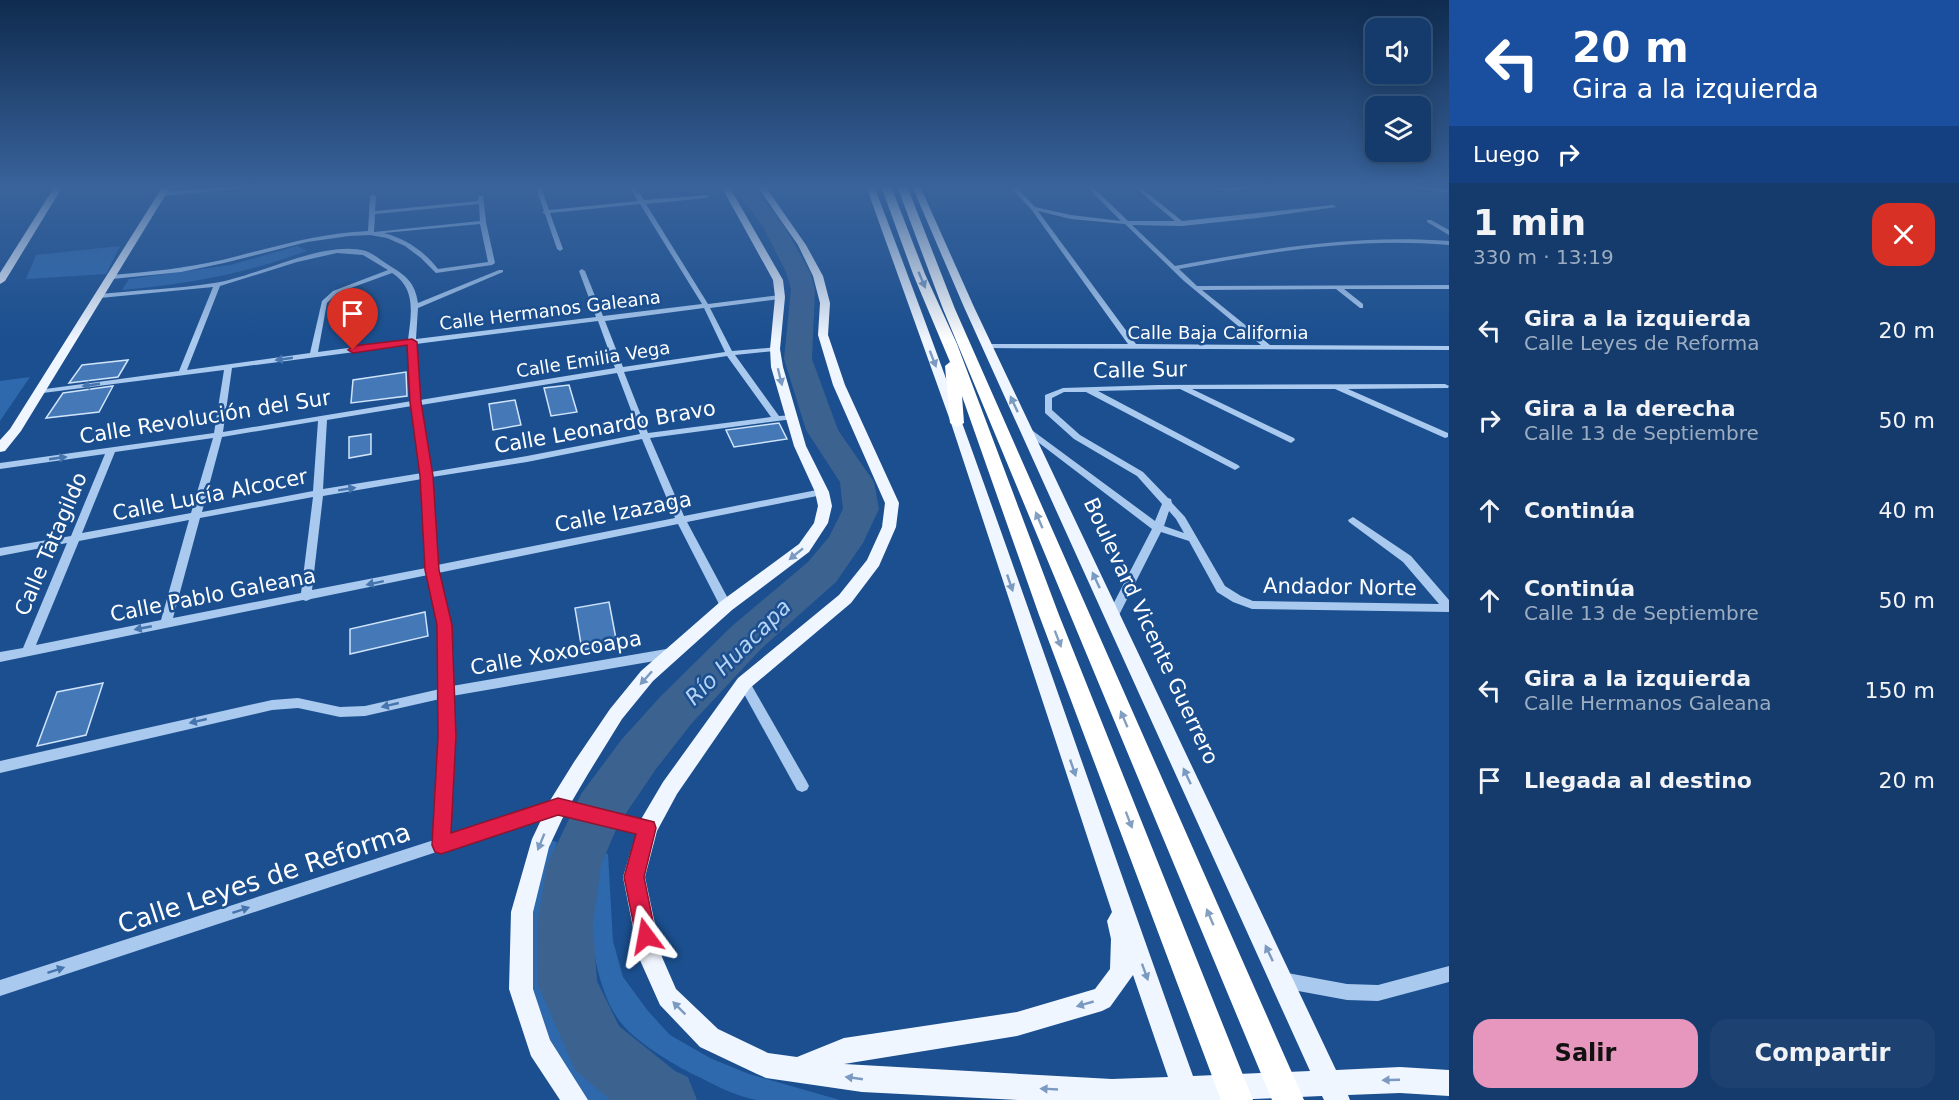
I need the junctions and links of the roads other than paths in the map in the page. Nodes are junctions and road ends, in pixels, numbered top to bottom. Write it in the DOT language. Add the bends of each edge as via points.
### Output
graph roads {
  1 [pos="27,237"];
  2 [pos="136,237"];
  3 [pos="337,237"];
  4 [pos="388,237"];
  5 [pos="486,237"];
  6 [pos="555,237"];
  7 [pos="663,237"];
  8 [pos="754,237"];
  9 [pos="797,237"];
  10 [pos="889,237"];
  11 [pos="905,237"];
  12 [pos="922,237"];
  13 [pos="939,237"];
  14 [pos="1054,237"];
  15 [pos="1143,237"];
  16 [pos="1449,243"];
  17 [pos="560,249"];
  18 [pos="1174,268"];
  19 [pos="394,270"];
  20 [pos="501,271"];
  21 [pos="582,271"];
  22 [pos="112,277"];
  23 [pos="0,281"];
  24 [pos="217,285"];
  25 [pos="1449,287"];
  26 [pos="1196,288"];
  27 [pos="1338,288"];
  28 [pos="100,296"];
  29 [pos="780,297"];
  30 [pos="706,306"];
  31 [pos="1360,306"];
  32 [pos="415,307"];
  33 [pos="601,320"];
  34 [pos="412,342"];
  35 [pos="950,344"];
  36 [pos="987,346"];
  37 [pos="1134,347"];
  38 [pos="1268,347"];
  39 [pos="1449,348"];
  40 [pos="775,349"];
  41 [pos="729,353"];
  42 [pos="314,355"];
  43 [pos="228,367"];
  44 [pos="619,370"];
  45 [pos="182,373"];
  46 [pos="1334,386"];
  47 [pos="1445,386"];
  48 [pos="1180,387"];
  49 [pos="1088,389"];
  50 [pos="38,392"];
  51 [pos="416,402"];
  52 [pos="323,417"];
  53 [pos="783,417"];
  54 [pos="957,423"];
  55 [pos="1026,430"];
  56 [pos="218,435"];
  57 [pos="1445,435"];
  58 [pos="645,436"];
  59 [pos="1291,440"];
  60 [pos="0,448"];
  61 [pos="111,451"];
  62 [pos="0,466"];
  63 [pos="1235,467"];
  64 [pos="427,476"];
  65 [pos="822,492"];
  66 [pos="318,494"];
  67 [pos="1167,501"];
  68 [pos="196,516"];
  69 [pos="681,520"];
  70 [pos="1353,520"];
  71 [pos="1158,528"];
  72 [pos="75,539"];
  73 [pos="1193,539"];
  74 [pos="0,552"];
  75 [pos="432,570"];
  76 [pos="306,597"];
  77 [pos="726,606"];
  78 [pos="1449,608"];
  79 [pos="1113,615"];
  80 [pos="166,624"];
  81 [pos="27,652"];
  82 [pos="672,652"];
  83 [pos="0,657"];
  84 [pos="744,683"];
  85 [pos="447,692"];
  86 [pos="0,767"];
  87 [pos="802,786"];
  88 [pos="564,808"];
  89 [pos="647,828"];
  90 [pos="1098,842"];
  91 [pos="441,845"];
  92 [pos="1449,974"];
  93 [pos="1282,980"];
  94 [pos="0,988"];
  95 [pos="796,1069"];
  96 [pos="1449,1083"];
  97 [pos="575,1100"];
  98 [pos="1189,1100"];
  99 [pos="1237,1100"];
  100 [pos="1288,1100"];
  101 [pos="1337,1100"];
  1 -- 23 [label="main road"];
  2 -- 22 [label="main road"];
  3 -- 22 [label="street" via="301,242 200,267"];
  4 -- 5 [label="street" via="427,258 436,270 492,263"];
  6 -- 17 [label="street"];
  7 -- 30 [label="street"];
  8 -- 29 [label="main road" via="778,280"];
  9 -- 84 [label="main road" via="818,276 825,303 823,335 839,385 892,503 889,527 874,562 845,599"];
  10 -- 54 [label="main road, one-way"];
  11 -- 35 [label="highway, one-way"];
  100 -- 12 [label="highway, one-way" via="953,320"];
  13 -- 36 [label="main road, Boulevard Vicente Guerrero"];
  14 -- 37 [label="street"];
  15 -- 18 [label="street"];
  16 -- 18 [label="street" via="1346,241"];
  18 -- 26 [label="street"];
  19 -- 24 [label="street" via="365,253 337,251"];
  19 -- 32 [label="street" via="405,278"];
  19 -- 42 [label="street" via="328,297"];
  20 -- 32 [label="street"];
  21 -- 33 [label="street"];
  22 -- 28 [label="main road"];
  24 -- 28 [label="street"];
  24 -- 45 [label="street"];
  25 -- 27 [label="street"];
  26 -- 27 [label="street"];
  26 -- 38 [label="street"];
  27 -- 31 [label="street"];
  28 -- 50 [label="main road"];
  29 -- 30 [label="street, Calle Hermanos Galeana"];
  29 -- 40 [label="main road"];
  30 -- 33 [label="street, Calle Hermanos Galeana"];
  30 -- 41 [label="street"];
  32 -- 34 [label="street"];
  33 -- 34 [label="street, Calle Hermanos Galeana"];
  33 -- 44 [label="street"];
  34 -- 42 [label="street, Calle Hermanos Galeana"];
  34 -- 51 [label="street"];
  35 -- 54 [label="highway"];
  35 -- 99 [label="highway, one-way" via="1049,615"];
  36 -- 37 [label="street, Calle Baja California"];
  55 -- 36 [label="main road, Boulevard Vicente Guerrero, one-way"];
  37 -- 38 [label="street, Calle Baja California"];
  38 -- 39 [label="street, Calle Baja California"];
  40 -- 41 [label="street, Calle Emilia Vega"];
  40 -- 53 [label="main road, one-way"];
  41 -- 44 [label="street, Calle Emilia Vega"];
  41 -- 53 [label="street"];
  42 -- 43 [label="street, Calle Hermanos Galeana, one-way"];
  43 -- 45 [label="street, Calle Hermanos Galeana"];
  43 -- 56 [label="street"];
  44 -- 51 [label="street, Calle Emilia Vega"];
  44 -- 58 [label="street"];
  45 -- 50 [label="street, Calle Hermanos Galeana, one-way"];
  46 -- 47 [label="street, Calle Sur"];
  46 -- 48 [label="street, Calle Sur"];
  46 -- 57 [label="street"];
  48 -- 49 [label="street, Calle Sur"];
  48 -- 59 [label="street"];
  49 -- 63 [label="street"];
  49 -- 67 [label="street, Calle Sur" via="1063,390 1048,397 1048,411 1077,437 1140,474"];
  50 -- 60 [label="main road"];
  51 -- 52 [label="street, Calle Revolución del Sur"];
  51 -- 64 [label="street"];
  52 -- 56 [label="street, Calle Revolución del Sur"];
  52 -- 66 [label="street"];
  53 -- 58 [label="street, Calle Leonardo Bravo"];
  53 -- 65 [label="main road"];
  54 -- 90 [label="main road, one-way"];
  55 -- 71 [label="street"];
  79 -- 55 [label="main road, Boulevard Vicente Guerrero, one-way"];
  56 -- 61 [label="street, Calle Revolución del Sur"];
  56 -- 68 [label="street"];
  58 -- 64 [label="street, Calle Leonardo Bravo"];
  58 -- 69 [label="street"];
  62 -- 61 [label="street, Calle Revolución del Sur, one-way"];
  61 -- 72 [label="street, Calle Tatagildo"];
  66 -- 64 [label="street, Calle Lucía Alcocer, one-way"];
  64 -- 75 [label="street"];
  65 -- 69 [label="street, Calle Izazaga"];
  65 -- 77 [label="main road, one-way" via="825,506 821,523 804,548"];
  66 -- 68 [label="street, Calle Lucía Alcocer"];
  66 -- 76 [label="street"];
  67 -- 71 [label="street"];
  67 -- 73 [label="street, Calle Sur"];
  68 -- 72 [label="street, Calle Lucía Alcocer"];
  68 -- 80 [label="street"];
  69 -- 75 [label="street, Calle Izazaga"];
  69 -- 77 [label="street"];
  70 -- 78 [label="street" via="1407,559"];
  71 -- 73 [label="street"];
  71 -- 79 [label="street"];
  72 -- 74 [label="street, Calle Lucía Alcocer"];
  72 -- 81 [label="street, Calle Tatagildo"];
  73 -- 78 [label="street, Andador Norte" via="1221,589 1252,605"];
  75 -- 76 [label="street, Calle Pablo Galeana, one-way"];
  75 -- 85 [label="street" via="444,625"];
  76 -- 80 [label="street, Calle Pablo Galeana"];
  77 -- 82 [label="main road"];
  93 -- 79 [label="main road, Boulevard Vicente Guerrero, one-way"];
  80 -- 81 [label="street, Calle Pablo Galeana, one-way"];
  81 -- 83 [label="street, Calle Pablo Galeana"];
  82 -- 85 [label="street, Calle Xoxocoapa"];
  82 -- 88 [label="main road, one-way" via="616,714"];
  84 -- 87 [label="street"];
  84 -- 89 [label="main road" via="670,788"];
  85 -- 86 [label="street, Calle Xoxocoapa, one-way" via="365,711 340,712 298,703 272,705"];
  85 -- 91 [label="street"];
  88 -- 89 [label="street"];
  88 -- 91 [label="street, Calle Leyes de Reforma"];
  88 -- 97 [label="main road, one-way" via="539,846 522,912 521,989 540,1047"];
  95 -- 89 [label="main road, one-way" via="766,1065 709,1038 668,997 651,958 634,877"];
  90 -- 95 [label="main road, one-way" via="1122,939 1122,973 1102,999 1017,1024 844,1051"];
  90 -- 98 [label="main road, one-way"];
  94 -- 91 [label="street, Calle Leyes de Reforma, one-way"];
  92 -- 93 [label="street" via="1378,993 1347,992"];
  93 -- 101 [label="main road, Boulevard Vicente Guerrero"];
  96 -- 95 [label="main road, one-way" via="1400,1080 1112,1092 862,1079"];
}
